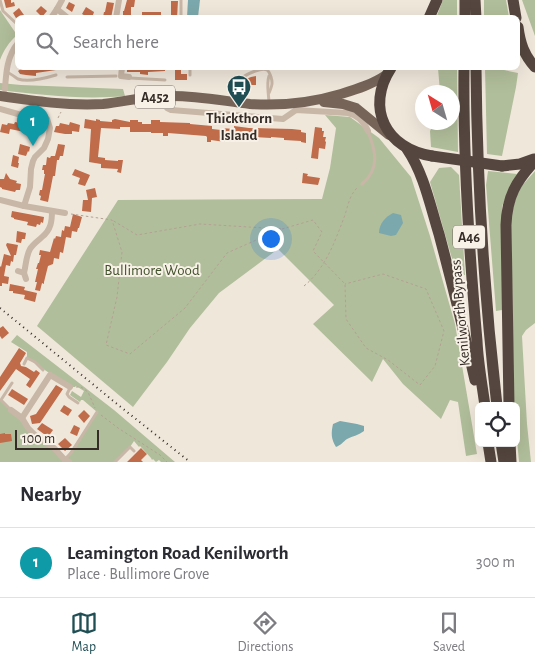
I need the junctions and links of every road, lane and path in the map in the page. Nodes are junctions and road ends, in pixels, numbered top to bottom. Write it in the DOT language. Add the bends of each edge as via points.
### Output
graph roads {
  1 [pos="0,0"];
  2 [pos="62,0"];
  3 [pos="119,0"];
  4 [pos="181,0"];
  5 [pos="437,0"];
  6 [pos="465,0"];
  7 [pos="476,0"];
  8 [pos="513,0"];
  9 [pos="57,9"];
  10 [pos="53,15"];
  11 [pos="64,15"];
  12 [pos="116,15"];
  13 [pos="181,15"];
  14 [pos="431,15"];
  15 [pos="465,15"];
  16 [pos="476,15"];
  17 [pos="516,15"];
  18 [pos="15,22"];
  19 [pos="520,38"];
  20 [pos="15,46"];
  21 [pos="520,61"];
  22 [pos="535,67"];
  23 [pos="121,70"];
  24 [pos="190,70"];
  25 [pos="261,70"];
  26 [pos="266,70"];
  27 [pos="464,70"];
  28 [pos="476,70"];
  29 [pos="7,71"];
  30 [pos="388,71"];
  31 [pos="56,75"];
  32 [pos="190,75"];
  33 [pos="118,76"];
  34 [pos="242,76"];
  35 [pos="67,77"];
  36 [pos="129,78"];
  37 [pos="166,80"];
  38 [pos="4,94"];
  39 [pos="166,96"];
  40 [pos="310,102"];
  41 [pos="268,104"];
  42 [pos="0,109"];
  43 [pos="265,118"];
  44 [pos="368,131"];
  45 [pos="394,139"];
  46 [pos="407,148"];
  47 [pos="535,159"];
  48 [pos="362,184"];
  49 [pos="0,200"];
  50 [pos="24,206"];
  51 [pos="52,211"];
  52 [pos="65,213"];
  53 [pos="112,220"];
  54 [pos="281,229"];
  55 [pos="325,263"];
  56 [pos="22,274"];
  57 [pos="345,284"];
  58 [pos="304,286"];
  59 [pos="24,364"];
  60 [pos="43,370"];
  61 [pos="50,375"];
  62 [pos="12,383"];
  63 [pos="70,388"];
  64 [pos="479,402"];
  65 [pos="484,402"];
  66 [pos="497,402"];
  67 [pos="509,402"];
  68 [pos="78,403"];
  69 [pos="11,410"];
  70 [pos="97,412"];
  71 [pos="22,418"];
  72 [pos="489,447"];
  73 [pos="502,447"];
  74 [pos="510,447"];
  75 [pos="134,451"];
  76 [pos="67,461"];
  77 [pos="115,462"];
  78 [pos="167,462"];
  79 [pos="491,462"];
  80 [pos="504,462"];
  81 [pos="511,462"];
  1 -- 18 [label="lane" via="3,11"];
  2 -- 9 [label="street"];
  3 -- 12 [label="street"];
  4 -- 13 [label="lane"];
  5 -- 14 [label="highway"];
  6 -- 15 [label="highway"];
  7 -- 16 [label="highway"];
  8 -- 17 [label="highway"];
  9 -- 10 [label="street"];
  9 -- 11 [label="street"];
  19 -- 22 [label="highway" via="525,55"];
  20 -- 29 [label="street"];
  21 -- 22 [label="highway"];
  23 -- 33 [label="street"];
  24 -- 32 [label="lane"];
  25 -- 34 [label="lane"];
  26 -- 41 [label="lane" via="272,85"];
  27 -- 65 [label="highway, Kenilworth Bypass / A46" via="470,253"];
  28 -- 66 [label="highway, Kenilworth Bypass / A46" via="480,206"];
  29 -- 31 [label="lane" via="19,79"];
  29 -- 38 [label="street"];
  30 -- 40 [label="main road, A452" via="361,88"];
  30 -- 45 [label="highway" via="380,90 379,104 382,119"];
  33 -- 35 [label="lane"];
  33 -- 36 [label="street"];
  36 -- 37 [label="lane"];
  38 -- 39 [label="main road, A452" via="91,104"];
  39 -- 41 [label="main road, A452"];
  39 -- 43 [label="street" via="166,106 170,110"];
  40 -- 41 [label="main road, A452"];
  40 -- 45 [label="main road, A452" via="347,104"];
  41 -- 43 [label="street"];
  42 -- 50 [label="street" via="51,120 48,139 33,161"];
  43 -- 44 [label="street" via="284,119 296,110 348,113 356,115"];
  44 -- 48 [label="lane" via="375,162 370,177"];
  45 -- 46 [label="highway"];
  46 -- 47 [label="highway, bridge" via="419,154 502,166"];
  46 -- 64 [label="highway" via="426,190 457,301"];
  47 -- 67 [label="highway" via="514,187 506,212"];
  48 -- 55 [label="path" via="352,192"];
  49 -- 50 [label="street"];
  50 -- 51 [label="street"];
  51 -- 52 [label="street"];
  51 -- 56 [label="street" via="49,229 33,245"];
  52 -- 53 [label="path"];
  53 -- 54 [label="path" via="137,234 200,224"];
  53 -- 54 [label="path" via="122,252 117,296 106,345 130,354 185,308 227,253"];
  54 -- 55 [label="path" via="313,220 322,232 313,251"];
  55 -- 57 [label="path"];
  55 -- 58 [label="path"];
  57 -- 57 [label="path" via="346,319 366,348 388,360 420,385 435,366 444,331 426,288 383,274"];
  59 -- 60 [label="lane" via="27,358"];
  60 -- 61 [label="street"];
  61 -- 63 [label="street"];
  61 -- 71 [label="street"];
  62 -- 69 [label="lane" via="1,400"];
  63 -- 68 [label="lane" via="67,394"];
  63 -- 70 [label="path" via="81,387 88,392"];
  69 -- 71 [label="street"];
  70 -- 76 [label="lane"];
  70 -- 78 [label="path"];
  71 -- 76 [label="street" via="35,435"];
  72 -- 79 [label="highway"];
  73 -- 80 [label="highway"];
  74 -- 81 [label="highway"];
  75 -- 77 [label="lane" via="130,447"];
}
